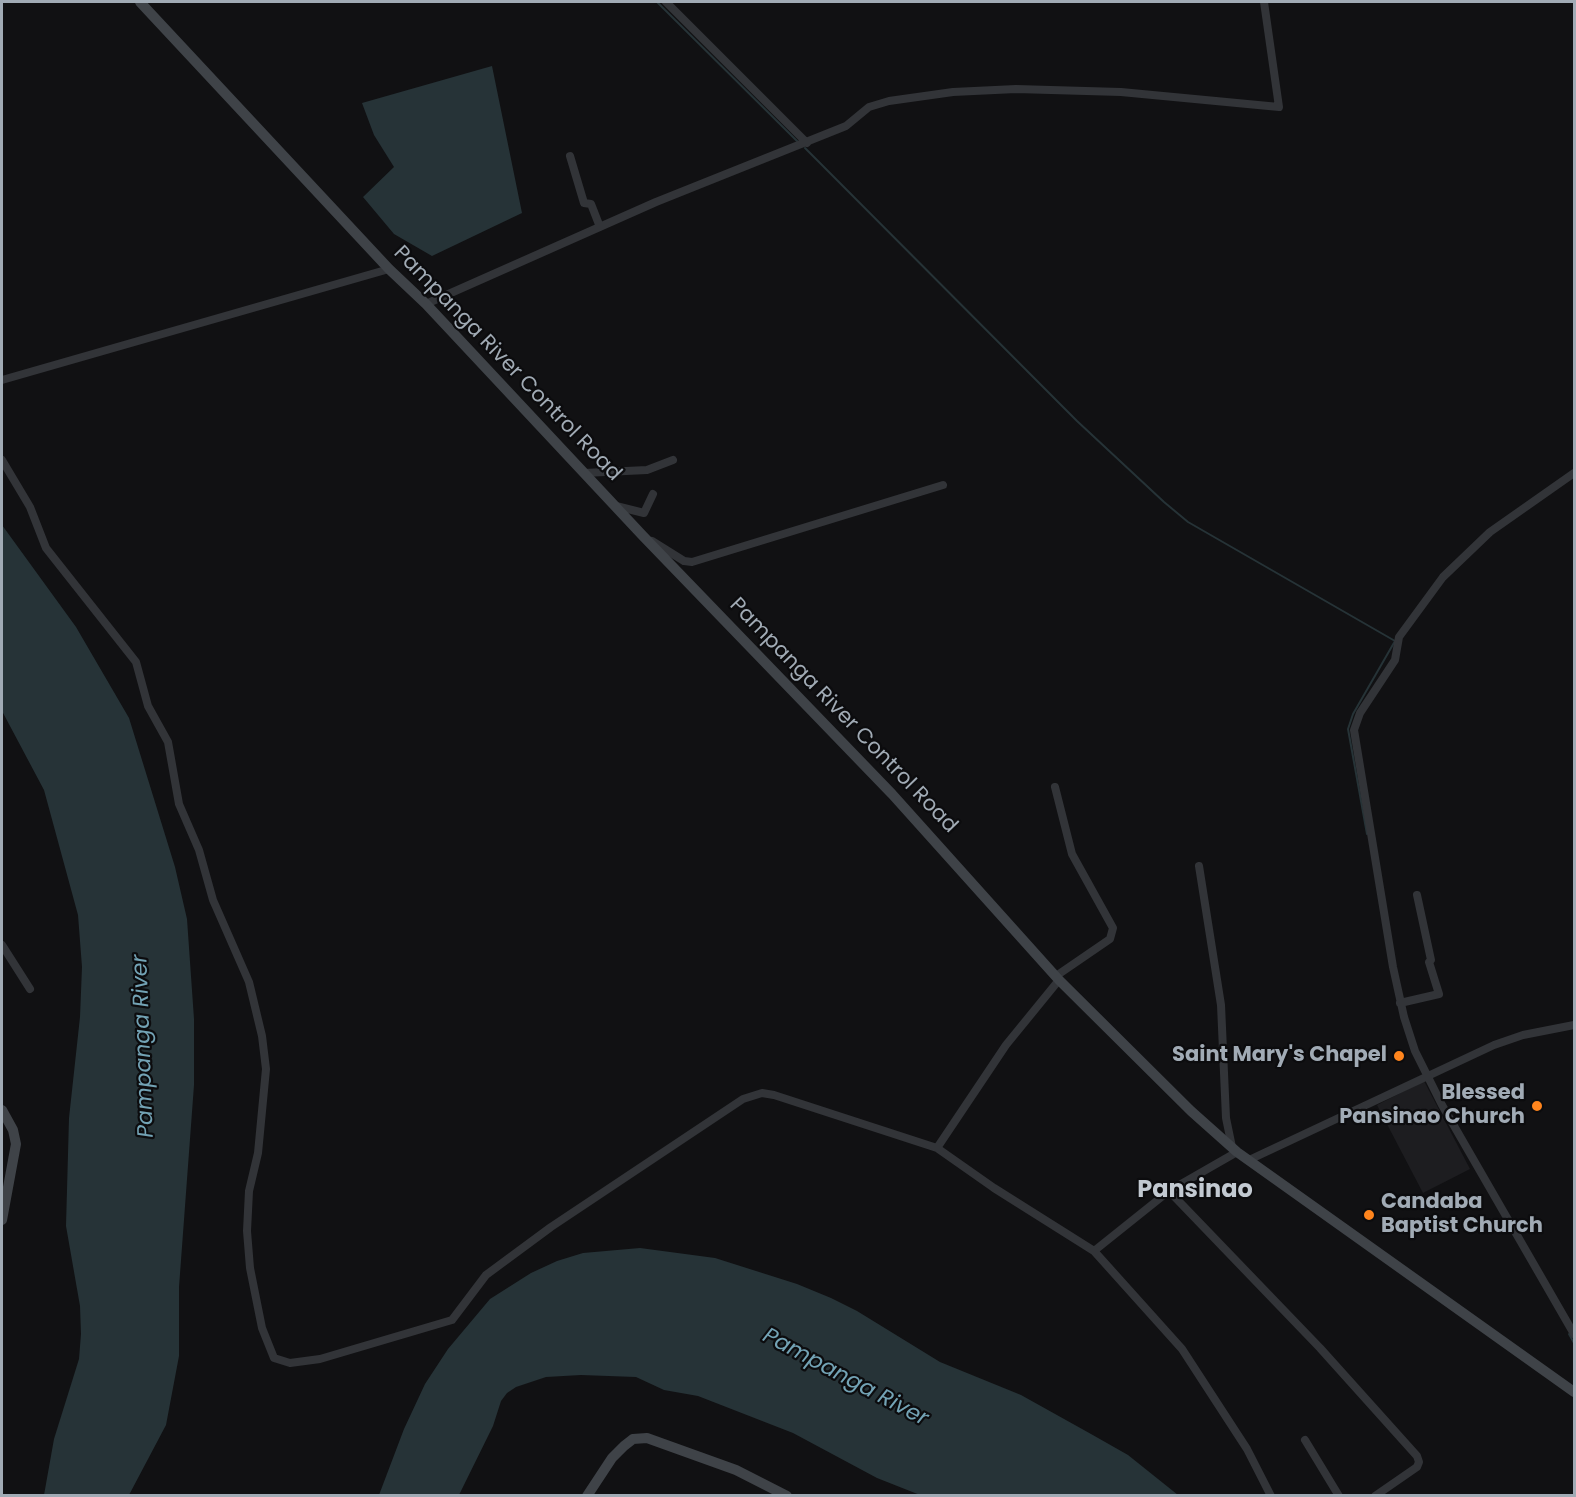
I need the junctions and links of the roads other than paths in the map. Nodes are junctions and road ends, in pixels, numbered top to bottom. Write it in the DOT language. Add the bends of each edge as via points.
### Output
graph roads {
  1 [pos="140,2"];
  2 [pos="666,2"];
  3 [pos="1264,2"];
  4 [pos="807,142"];
  5 [pos="570,156"];
  6 [pos="600,227"];
  7 [pos="389,268"];
  8 [pos="426,304"];
  9 [pos="2,380"];
  10 [pos="2,460"];
  11 [pos="673,460"];
  12 [pos="584,473"];
  13 [pos="1575,473"];
  14 [pos="943,485"];
  15 [pos="652,494"];
  16 [pos="615,506"];
  17 [pos="643,536"];
  18 [pos="1055,787"];
  19 [pos="1199,866"];
  20 [pos="1418,895"];
  21 [pos="2,945"];
  22 [pos="1057,978"];
  23 [pos="30,989"];
  24 [pos="1400,1003"];
  25 [pos="1575,1024"];
  26 [pos="1428,1076"];
  27 [pos="2,1110"];
  28 [pos="937,1148"];
  29 [pos="1235,1150"];
  30 [pos="1249,1160"];
  31 [pos="1169,1191"];
  32 [pos="2,1220"];
  33 [pos="1094,1251"];
  34 [pos="1575,1335"];
  35 [pos="1575,1392"];
  36 [pos="1305,1440"];
  37 [pos="587,1496"];
  38 [pos="787,1496"];
  39 [pos="1271,1496"];
  40 [pos="1339,1496"];
  41 [pos="1375,1496"];
  1 -- 7 [label="main road, Pampanga River Control Road"];
  2 -- 4 [label="street"];
  3 -- 4 [label="street" via="1279,107 1121,92 953,92 869,107 852,123"];
  4 -- 6 [label="street"];
  5 -- 6 [label="street" via="584,203 591,204"];
  6 -- 8 [label="street"];
  7 -- 8 [label="main road, Pampanga River Control Road"];
  7 -- 9 [label="street"];
  8 -- 12 [label="main road, Pampanga River Control Road"];
  10 -- 28 [label="street" via="30,507 46,548 136,662 148,705 168,742 179,804 199,850 213,900 249,982 266,1069 247,1231 262,1328 274,1358 290,1363 320,1359 452,1320 486,1275 551,1227 751,1096 774,1095"];
  11 -- 12 [label="street" via="647,470"];
  12 -- 16 [label="main road, Pampanga River Control Road"];
  13 -- 24 [label="street" via="1490,532 1443,577 1399,637 1395,660 1355,722 1355,741"];
  14 -- 17 [label="street" via="692,561 684,561"];
  15 -- 16 [label="street" via="644,513"];
  16 -- 17 [label="main road, Pampanga River Control Road"];
  17 -- 22 [label="main road, Pampanga River Control Road" via="892,794"];
  18 -- 22 [label="street" via="1072,854 1113,927 1110,939"];
  19 -- 29 [label="street" via="1221,1005 1226,1118"];
  20 -- 24 [label="street" via="1429,962 1439,994"];
  21 -- 23 [label="street"];
  22 -- 28 [label="street" via="1006,1045"];
  22 -- 29 [label="main road, Pampanga River Control Road" via="1191,1112"];
  24 -- 26 [label="street" via="1415,1051"];
  25 -- 26 [label="street" via="1513,1038"];
  26 -- 30 [label="street"];
  26 -- 34 [label="street"];
  27 -- 32 [label="main road" via="16,1144"];
  28 -- 33 [label="street"];
  29 -- 30 [label="main road, Pampanga River Control Road"];
  29 -- 31 [label="street"];
  30 -- 35 [label="main road, Pampanga River Control Road"];
  31 -- 33 [label="street"];
  31 -- 41 [label="street" via="1417,1456 1417,1467"];
  33 -- 39 [label="street" via="1182,1349 1247,1449"];
  36 -- 40 [label="street"];
  37 -- 38 [label="main road" via="624,1446 633,1439 647,1438 736,1470"];
}
